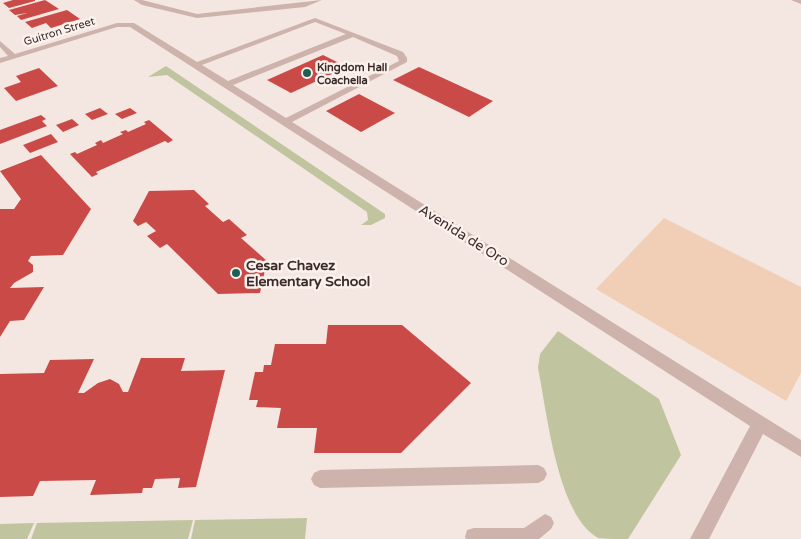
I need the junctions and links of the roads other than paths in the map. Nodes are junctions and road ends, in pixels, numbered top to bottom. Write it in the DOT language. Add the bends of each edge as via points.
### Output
graph roads {
  1 [pos="137,0"];
  2 [pos="318,0"];
  3 [pos="794,0"];
  4 [pos="801,2"];
  5 [pos="125,24"];
  6 [pos="353,34"];
  7 [pos="0,44"];
  8 [pos="13,57"];
  9 [pos="0,61"];
  10 [pos="196,65"];
  11 [pos="226,85"];
  12 [pos="285,122"];
  13 [pos="760,423"];
  14 [pos="801,449"];
  15 [pos="538,474"];
  16 [pos="320,479"];
  17 [pos="545,523"];
  18 [pos="474,538"];
  19 [pos="699,539"];
  1 -- 2 [label="street" via="198,16 304,5"];
  3 -- 4 [label="street"];
  5 -- 8 [label="street, Guitron Street"];
  5 -- 10 [label="street, Avenida de Oro" via="137,28"];
  6 -- 10 [label="street" via="315,20"];
  6 -- 11 [label="street"];
  6 -- 12 [label="street" via="400,54 404,58 402,62"];
  7 -- 8 [label="street"];
  8 -- 9 [label="street, Guitron Street"];
  10 -- 11 [label="street, Avenida de Oro"];
  11 -- 12 [label="street, Avenida de Oro"];
  12 -- 13 [label="street, Avenida de Oro"];
  13 -- 14 [label="street, Avenida de Oro"];
  13 -- 19 [label="street"];
  15 -- 16 [label="street"];
  17 -- 18 [label="street" via="527,537"];
}
